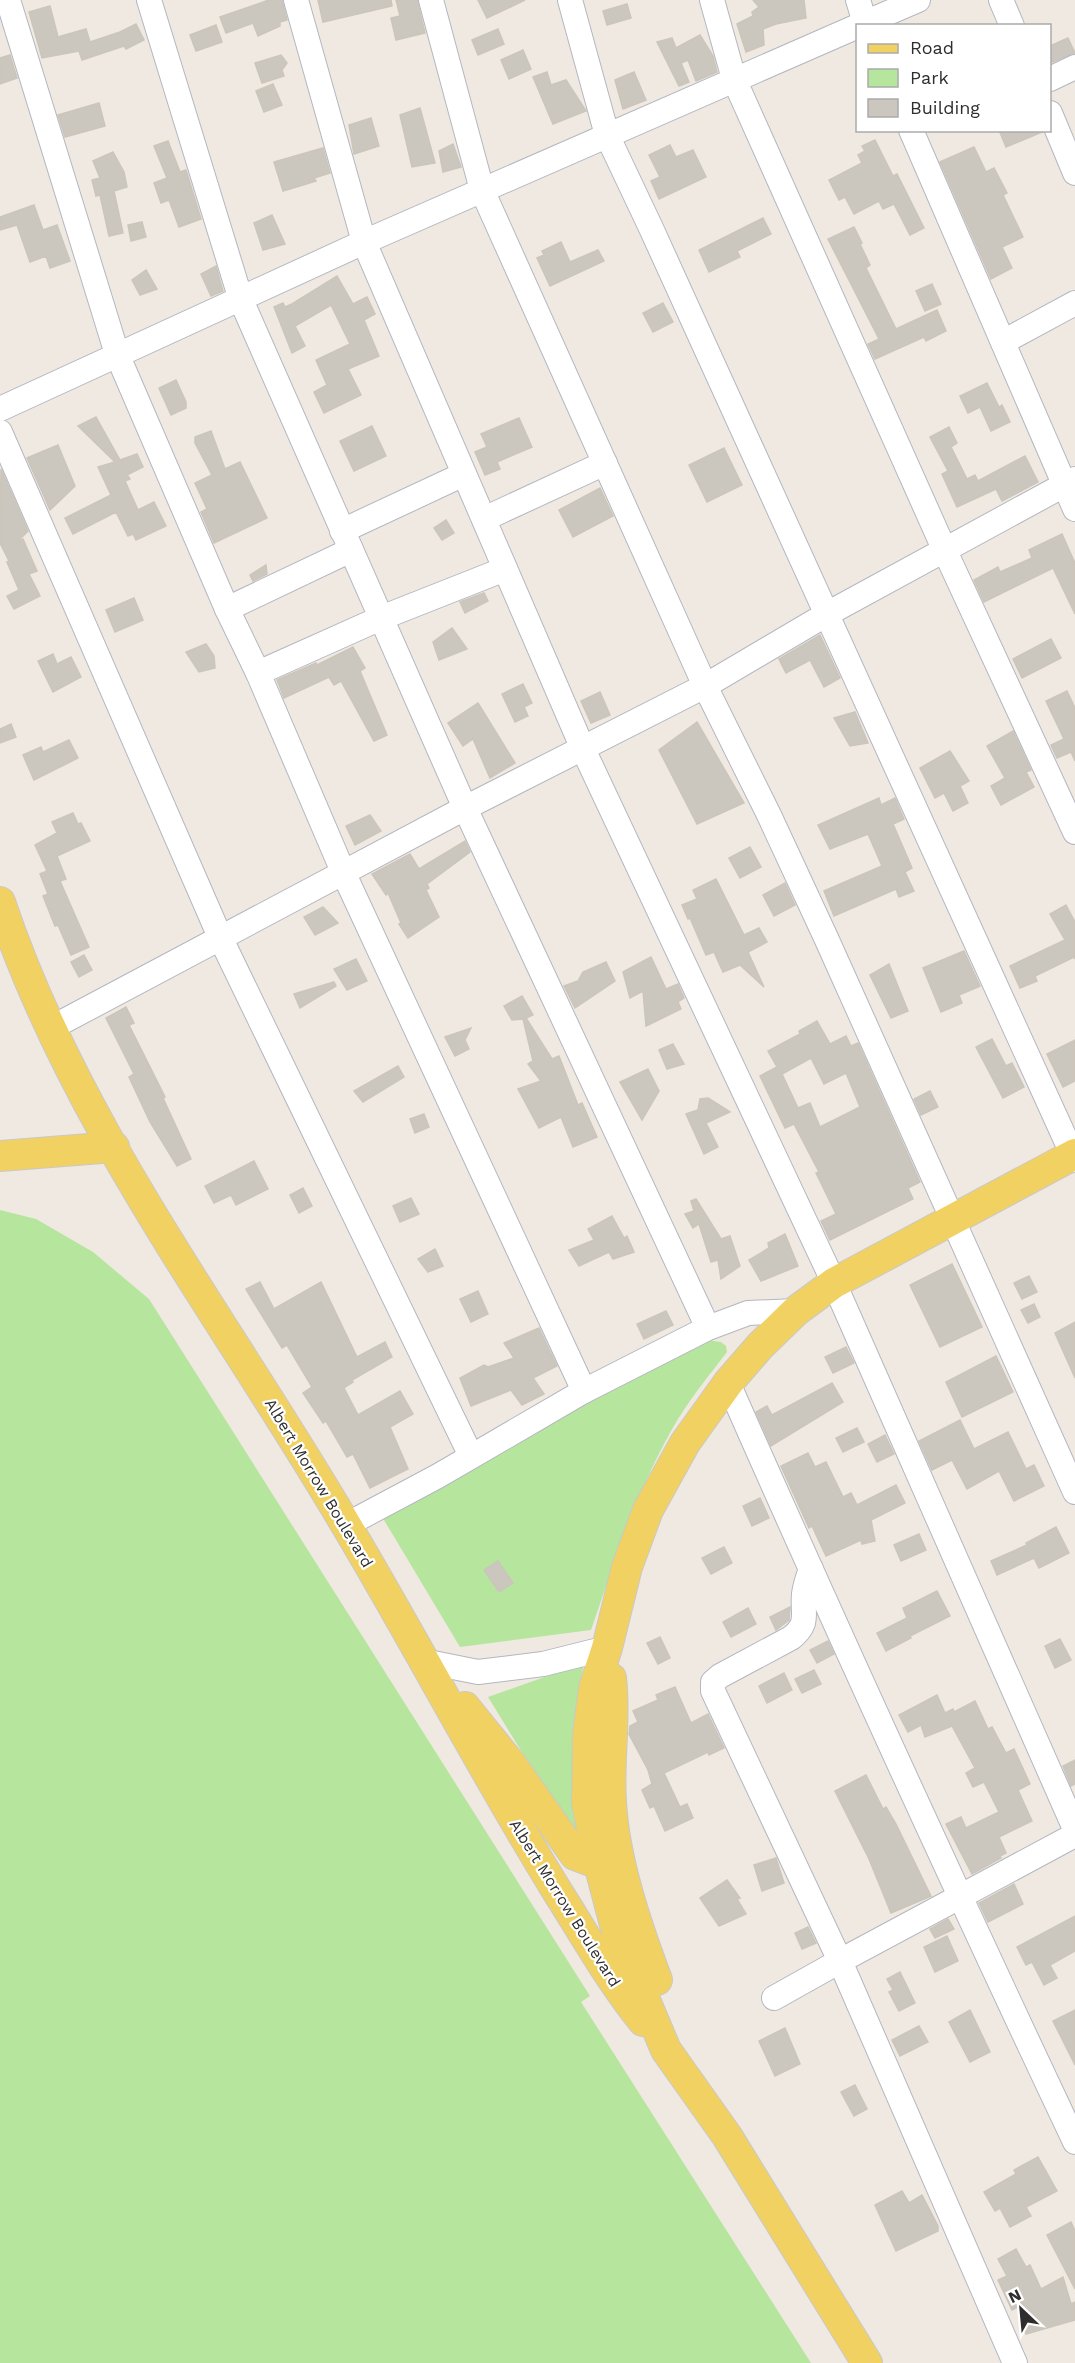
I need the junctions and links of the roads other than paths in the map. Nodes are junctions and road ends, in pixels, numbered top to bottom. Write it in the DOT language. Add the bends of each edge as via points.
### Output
graph roads {
  1 [pos="8,0"];
  2 [pos="149,0"];
  3 [pos="296,0"];
  4 [pos="431,0"];
  5 [pos="570,0"];
  6 [pos="712,0"];
  7 [pos="918,0"];
  8 [pos="1001,0"];
  9 [pos="861,20"];
  10 [pos="1011,24"];
  11 [pos="1075,67"];
  12 [pos="734,79"];
  13 [pos="1051,79"];
  14 [pos="1051,115"];
  15 [pos="912,132"];
  16 [pos="607,135"];
  17 [pos="1075,173"];
  18 [pos="482,190"];
  19 [pos="364,242"];
  20 [pos="241,300"];
  21 [pos="1075,303"];
  22 [pos="1003,342"];
  23 [pos="117,354"];
  24 [pos="0,409"];
  25 [pos="0,432"];
  26 [pos="605,463"];
  27 [pos="464,474"];
  28 [pos="1069,482"];
  29 [pos="1075,509"];
  30 [pos="484,519"];
  31 [pos="347,541"];
  32 [pos="945,550"];
  33 [pos="505,569"];
  34 [pos="227,609"];
  35 [pos="827,614"];
  36 [pos="381,618"];
  37 [pos="258,673"];
  38 [pos="705,686"];
  39 [pos="583,749"];
  40 [pos="465,808"];
  41 [pos="1075,832"];
  42 [pos="344,874"];
  43 [pos="0,902"];
  44 [pos="220,937"];
  45 [pos="51,1028"];
  46 [pos="114,1147"];
  47 [pos="0,1156"];
  48 [pos="1074,1156"];
  49 [pos="953,1219"];
  50 [pos="834,1283"];
  51 [pos="796,1311"];
  52 [pos="708,1328"];
  53 [pos="728,1383"];
  54 [pos="584,1391"];
  55 [pos="471,1456"];
  56 [pos="1075,1492"];
  57 [pos="346,1525"];
  58 [pos="810,1569"];
  59 [pos="607,1648"];
  60 [pos="423,1661"];
  61 [pos="445,1699"];
  62 [pos="496,1791"];
  63 [pos="1075,1829"];
  64 [pos="1075,1835"];
  65 [pos="609,1862"];
  66 [pos="959,1896"];
  67 [pos="840,1961"];
  68 [pos="774,1998"];
  69 [pos="666,2050"];
  70 [pos="727,2136"];
  71 [pos="1075,2142"];
  72 [pos="867,2363"];
  73 [pos="1015,2363"];
  1 -- 23 [label="street"];
  2 -- 20 [label="street"];
  3 -- 19 [label="street"];
  4 -- 18 [label="street"];
  5 -- 16 [label="street"];
  6 -- 12 [label="street"];
  7 -- 9 [label="street"];
  8 -- 10 [label="street"];
  9 -- 12 [label="street"];
  11 -- 13 [label="street"];
  12 -- 16 [label="street"];
  12 -- 32 [label="street"];
  14 -- 17 [label="street"];
  15 -- 22 [label="street"];
  16 -- 18 [label="street"];
  16 -- 35 [label="street"];
  18 -- 19 [label="street"];
  18 -- 26 [label="street"];
  19 -- 20 [label="street"];
  19 -- 27 [label="street"];
  20 -- 23 [label="street"];
  20 -- 31 [label="street"];
  21 -- 22 [label="street"];
  22 -- 28 [label="street"];
  23 -- 24 [label="street"];
  23 -- 34 [label="street"];
  25 -- 44 [label="street"];
  26 -- 30 [label="street"];
  26 -- 38 [label="street"];
  27 -- 30 [label="street"];
  27 -- 31 [label="street"];
  28 -- 29 [label="street"];
  28 -- 32 [label="street"];
  30 -- 33 [label="street"];
  31 -- 34 [label="street"];
  31 -- 36 [label="street"];
  32 -- 35 [label="street"];
  32 -- 41 [label="street"];
  33 -- 36 [label="street"];
  33 -- 39 [label="street"];
  34 -- 37 [label="street"];
  35 -- 38 [label="street"];
  35 -- 48 [label="street"];
  36 -- 37 [label="street"];
  36 -- 40 [label="street"];
  37 -- 42 [label="street"];
  38 -- 39 [label="street"];
  38 -- 49 [label="street" via="769,816"];
  39 -- 40 [label="street"];
  39 -- 50 [label="street"];
  40 -- 42 [label="street"];
  40 -- 52 [label="street"];
  42 -- 44 [label="street"];
  42 -- 54 [label="street"];
  43 -- 45 [label="main road, Albert Morrow Boulevard"];
  44 -- 45 [label="street"];
  44 -- 55 [label="street"];
  45 -- 46 [label="main road, Albert Morrow Boulevard"];
  46 -- 47 [label="main road"];
  46 -- 57 [label="main road, Albert Morrow Boulevard"];
  48 -- 49 [label="main road"];
  49 -- 50 [label="main road"];
  49 -- 56 [label="street"];
  50 -- 51 [label="main road"];
  50 -- 63 [label="street"];
  51 -- 52 [label="street" via="748,1313"];
  51 -- 53 [label="main road"];
  52 -- 54 [label="street"];
  53 -- 58 [label="street"];
  53 -- 59 [label="main road" via="686,1443 648,1510 627,1567"];
  54 -- 55 [label="street"];
  55 -- 57 [label="street"];
  57 -- 60 [label="main road, Albert Morrow Boulevard"];
  58 -- 66 [label="street"];
  58 -- 67 [label="street" via="801,1630 720,1676 713,1682 713,1691"];
  59 -- 60 [label="street" via="543,1664 478,1672"];
  59 -- 65 [label="main road" via="612,1691"];
  60 -- 61 [label="main road, Albert Morrow Boulevard"];
  61 -- 62 [label="main road, Albert Morrow Boulevard"];
  61 -- 65 [label="main road" via="467,1708 575,1854"];
  62 -- 65 [label="main road" via="510,1792 561,1871 577,1879"];
  62 -- 69 [label="main road, Albert Morrow Boulevard" via="613,1983"];
  64 -- 66 [label="street"];
  65 -- 69 [label="main road" via="618,1936"];
  65 -- 70 [label="main road"];
  66 -- 67 [label="street"];
  66 -- 71 [label="street"];
  67 -- 68 [label="street"];
  67 -- 73 [label="street"];
  69 -- 70 [label="main road"];
  70 -- 72 [label="main road"];
}
